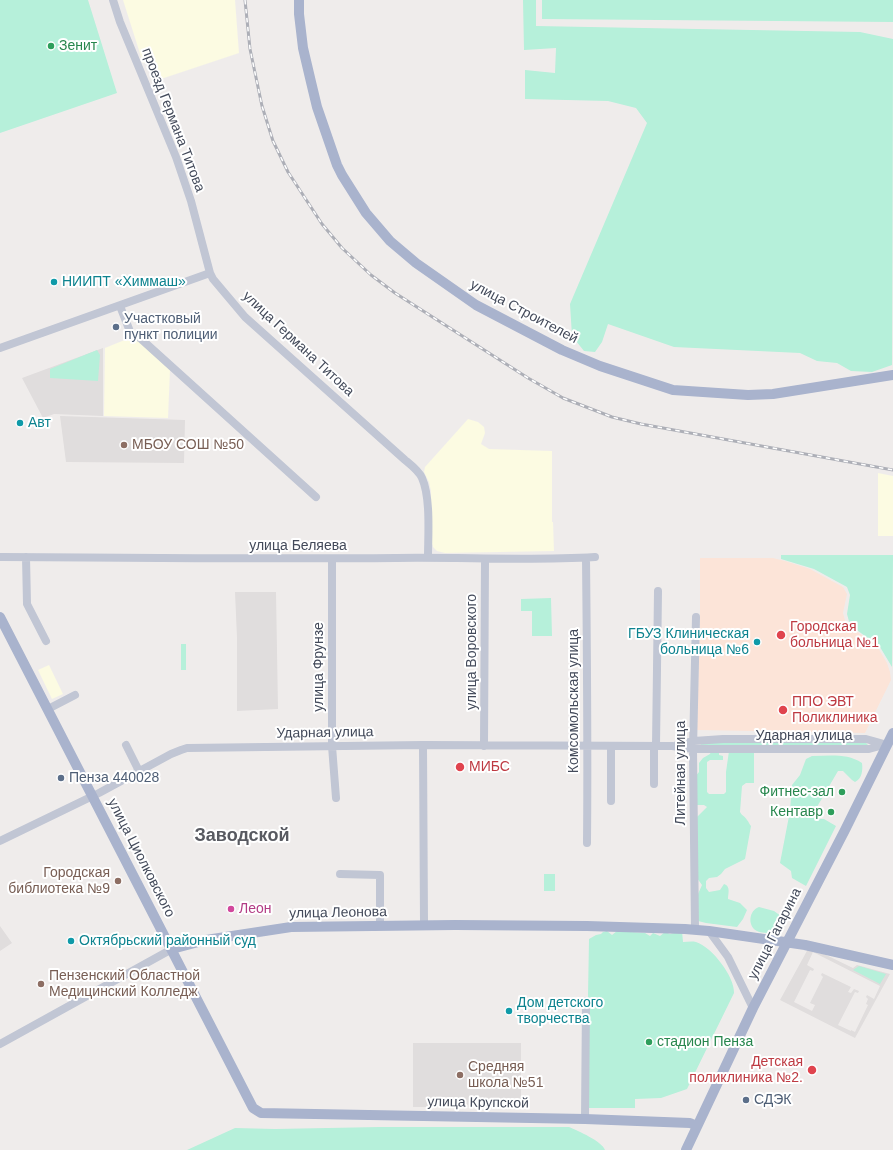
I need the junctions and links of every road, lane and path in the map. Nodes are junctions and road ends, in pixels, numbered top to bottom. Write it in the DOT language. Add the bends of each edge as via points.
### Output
graph roads {
  1 [pos="113,0"];
  2 [pos="298,0"];
  3 [pos="210,273"];
  4 [pos="120,306"];
  5 [pos="0,348"];
  6 [pos="893,375"];
  7 [pos="316,497"];
  8 [pos="0,557"];
  9 [pos="26,557"];
  10 [pos="595,557"];
  11 [pos="428,558"];
  12 [pos="586,558"];
  13 [pos="332,559"];
  14 [pos="485,559"];
  15 [pos="658,591"];
  16 [pos="696,617"];
  17 [pos="2,624"];
  18 [pos="46,641"];
  19 [pos="75,695"];
  20 [pos="48,709"];
  21 [pos="893,733"];
  22 [pos="887,744"];
  23 [pos="126,745"];
  24 [pos="423,745"];
  25 [pos="693,745"];
  26 [pos="332,746"];
  27 [pos="484,746"];
  28 [pos="588,746"];
  29 [pos="611,746"];
  30 [pos="655,746"];
  31 [pos="139,771"];
  32 [pos="654,784"];
  33 [pos="92,796"];
  34 [pos="336,798"];
  35 [pos="612,801"];
  36 [pos="0,841"];
  37 [pos="587,843"];
  38 [pos="340,874"];
  39 [pos="424,925"];
  40 [pos="380,926"];
  41 [pos="703,930"];
  42 [pos="786,942"];
  43 [pos="172,949"];
  44 [pos="893,965"];
  45 [pos="586,1001"];
  46 [pos="753,1008"];
  47 [pos="0,1044"];
  48 [pos="257,1112"];
  49 [pos="585,1119"];
  50 [pos="697,1126"];
  51 [pos="686,1150"];
  1 -- 3 [label="street, проезд Германа Титова" via="176,157"];
  2 -- 6 [label="main road, улица Строителей" via="304,48 317,107 342,175 366,213 390,241 416,263 476,305 562,350 600,366 673,390 773,394"];
  3 -- 4 [label="street"];
  3 -- 11 [label="street, улица Германа Титова" via="245,317 420,474 426,494"];
  4 -- 5 [label="street"];
  4 -- 7 [label="street" via="131,334 140,338"];
  8 -- 9 [label="street, улица Беляева"];
  9 -- 13 [label="street, улица Беляева"];
  9 -- 18 [label="street" via="27,604"];
  10 -- 12 [label="street, улица Беляева"];
  11 -- 13 [label="street, улица Беляева"];
  11 -- 14 [label="street, улица Беляева"];
  12 -- 14 [label="street, улица Беляева"];
  12 -- 28 [label="street, Комсомольская улица"];
  13 -- 26 [label="street, улица Фрунзе"];
  14 -- 27 [label="street, улица Воровского"];
  15 -- 30 [label="street"];
  16 -- 25 [label="street, Литейная улица"];
  17 -- 20 [label="main road, улица Циолковского"];
  19 -- 20 [label="street"];
  20 -- 33 [label="main road, улица Циолковского"];
  21 -- 22 [label="main road, улица Гагарина"];
  22 -- 25 [label="street, Ударная улица" via="874,744 869,749"];
  22 -- 42 [label="main road, улица Гагарина"];
  23 -- 31 [label="street"];
  24 -- 26 [label="street, Ударная улица"];
  24 -- 27 [label="street, Ударная улица"];
  24 -- 39 [label="street"];
  25 -- 30 [label="street, Ударная улица"];
  25 -- 41 [label="street, Литейная улица"];
  26 -- 31 [label="street, Ударная улица" via="187,748"];
  26 -- 34 [label="street, улица Фрунзе"];
  27 -- 28 [label="street, Ударная улица"];
  28 -- 29 [label="street, Ударная улица"];
  28 -- 37 [label="street, Комсомольская улица"];
  29 -- 30 [label="street, Ударная улица"];
  29 -- 35 [label="street"];
  30 -- 32 [label="street"];
  31 -- 33 [label="street, Ударная улица"];
  33 -- 36 [label="street, Ударная улица"];
  33 -- 43 [label="main road, улица Циолковского"];
  38 -- 40 [label="street" via="380,875"];
  39 -- 40 [label="main road, улица Леонова"];
  39 -- 41 [label="main road, улица Леонова" via="565,925"];
  40 -- 43 [label="main road, улица Леонова" via="291,928 206,940"];
  41 -- 42 [label="main road, улица Леонова"];
  41 -- 46 [label="street" via="728,957"];
  42 -- 44 [label="main road, улица Леонова"];
  42 -- 46 [label="main road, улица Гагарина"];
  43 -- 47 [label="street, улица Леонова"];
  43 -- 48 [label="main road, улица Циолковского"];
  45 -- 49 [label="street"];
  46 -- 50 [label="main road, улица Гагарина"];
  48 -- 49 [label="main road, улица Крупской"];
  49 -- 50 [label="main road, улица Крупской"];
  50 -- 51 [label="main road, улица Гагарина"];
}
